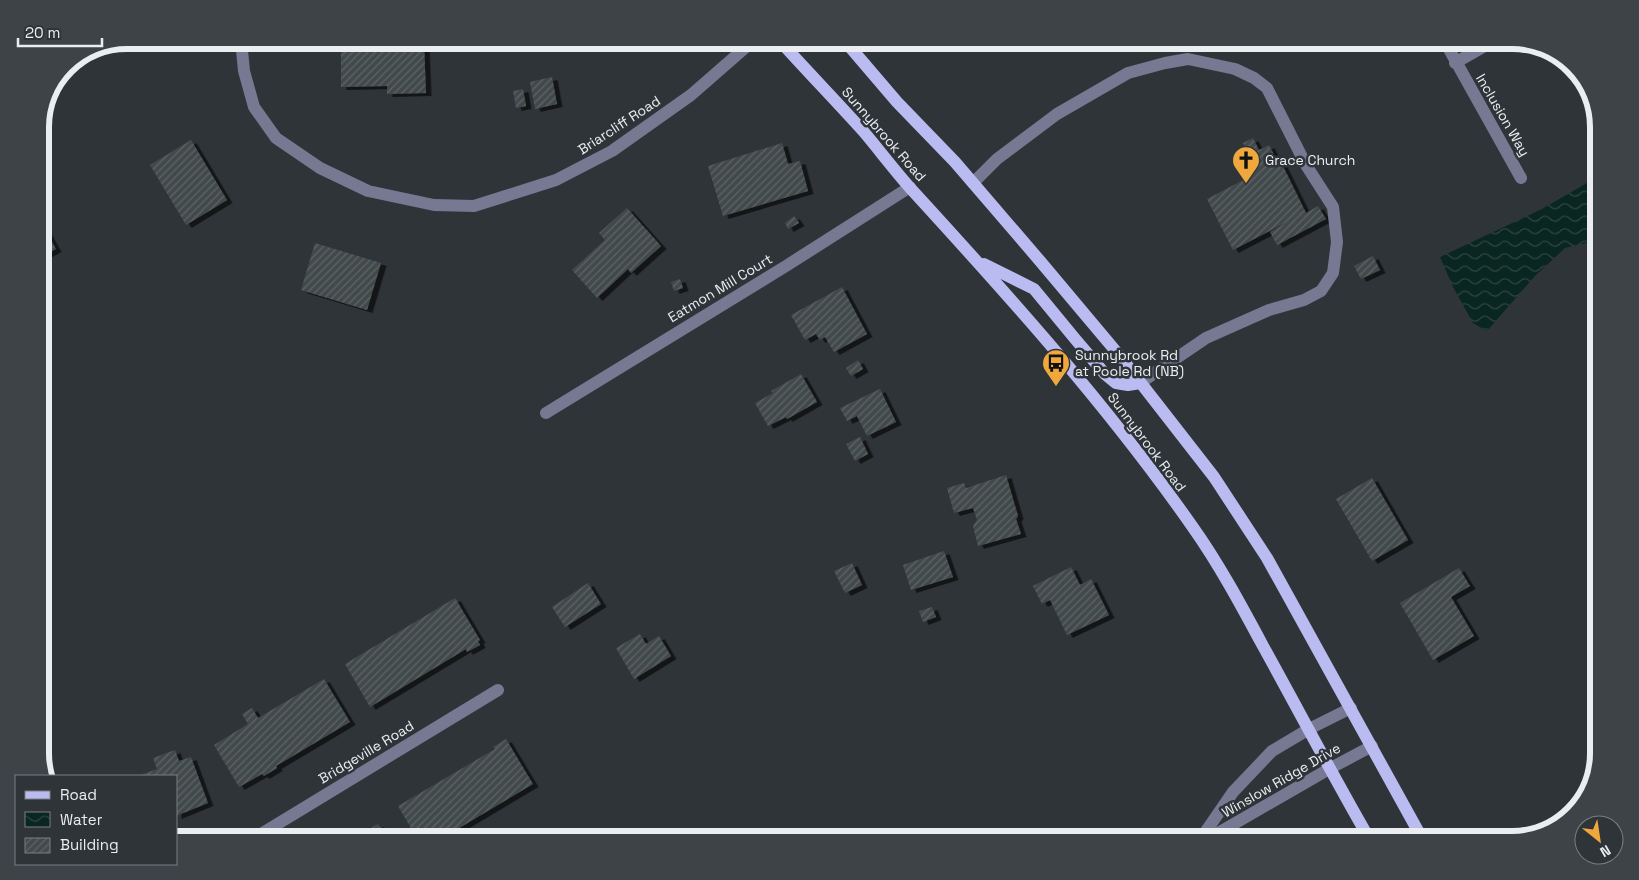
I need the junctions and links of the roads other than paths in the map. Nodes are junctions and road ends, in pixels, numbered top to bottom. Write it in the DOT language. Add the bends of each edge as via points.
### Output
graph roads {
  1 [pos="242,49"];
  2 [pos="744,49"];
  3 [pos="787,49"];
  4 [pos="852,49"];
  5 [pos="1449,49"];
  6 [pos="1480,49"];
  7 [pos="1456,63"];
  8 [pos="1521,178"];
  9 [pos="973,183"];
  10 [pos="910,187"];
  11 [pos="977,260"];
  12 [pos="1140,383"];
  13 [pos="546,413"];
  14 [pos="498,690"];
  15 [pos="1351,708"];
  16 [pos="1309,728"];
  17 [pos="1372,746"];
  18 [pos="1329,769"];
  19 [pos="266,831"];
  20 [pos="1206,831"];
  21 [pos="1222,831"];
  22 [pos="1365,831"];
  23 [pos="1418,831"];
  1 -- 2 [label="street, Briarcliff Road" via="254,107 276,138 320,168 368,191 434,205 474,206 556,180 612,151 691,95"];
  3 -- 10 [label="main road, Sunnybrook Road"];
  4 -- 9 [label="main road"];
  5 -- 7 [label="street, Inclusion Way"];
  6 -- 7 [label="street"];
  7 -- 8 [label="street, Inclusion Way"];
  9 -- 12 [label="main road"];
  9 -- 12 [label="street" via="997,159 1057,114 1128,73 1188,59 1235,69 1267,88 1306,165 1333,206 1337,242 1333,273 1321,291 1206,338"];
  10 -- 11 [label="main road, Sunnybrook Road"];
  10 -- 13 [label="street, Eatmon Mill Court"];
  11 -- 12 [label="main road" via="1034,289 1105,374 1116,382"];
  11 -- 16 [label="main road, Sunnybrook Road" via="1108,413 1192,525 1223,573"];
  12 -- 15 [label="main road" via="1214,477 1268,558"];
  14 -- 19 [label="street, Bridgeville Road"];
  15 -- 16 [label="street, Winslow Ridge Drive"];
  15 -- 17 [label="main road"];
  16 -- 18 [label="main road, Sunnybrook Road"];
  16 -- 20 [label="street, Winslow Ridge Drive" via="1272,751 1233,792"];
  17 -- 18 [label="street, Winslow Ridge Drive"];
  17 -- 23 [label="main road"];
  18 -- 21 [label="street, Winslow Ridge Drive"];
  18 -- 22 [label="main road, Sunnybrook Road"];
}
